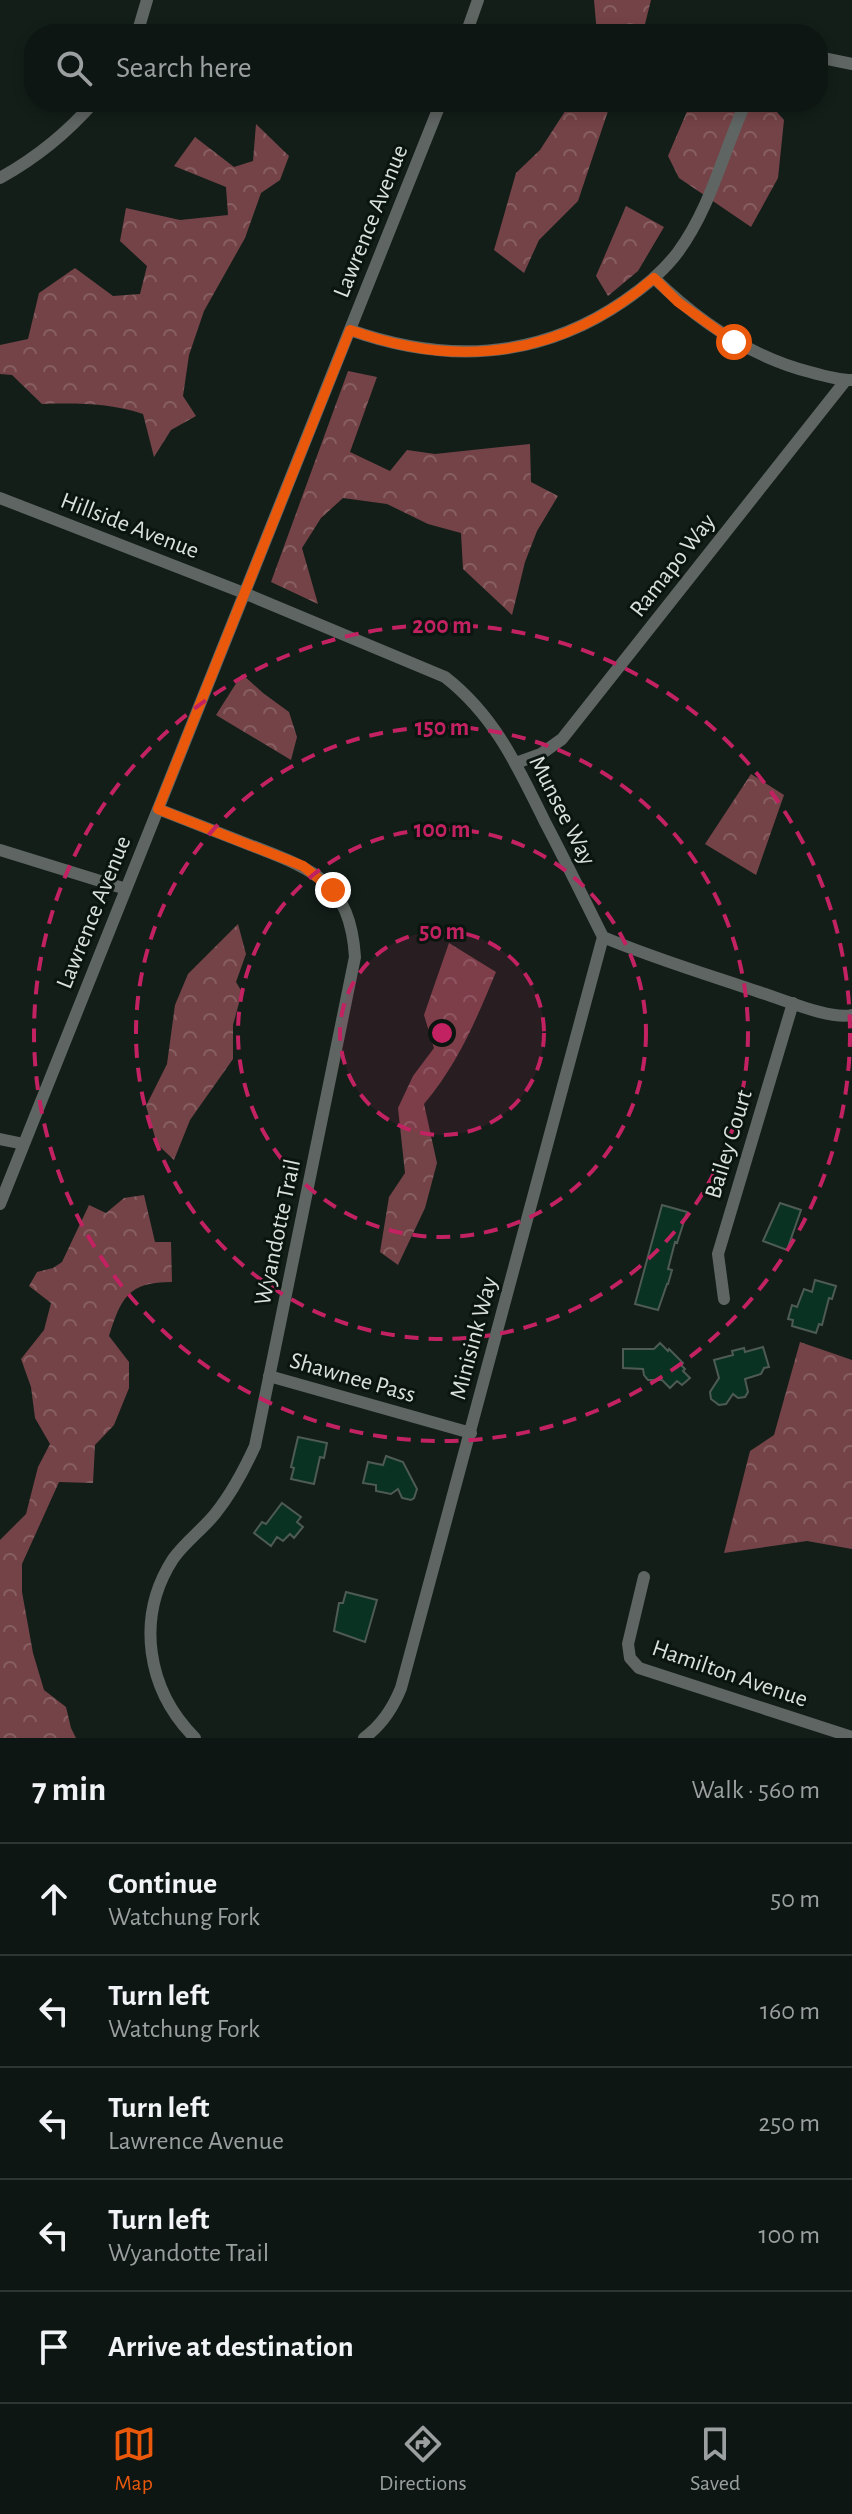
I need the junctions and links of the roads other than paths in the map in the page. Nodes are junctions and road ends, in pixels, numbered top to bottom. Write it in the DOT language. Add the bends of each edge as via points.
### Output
graph roads {
  1 [pos="147,0"];
  2 [pos="478,0"];
  3 [pos="140,24"];
  4 [pos="470,24"];
  5 [pos="828,59"];
  6 [pos="852,64"];
  7 [pos="85,112"];
  8 [pos="437,112"];
  9 [pos="742,112"];
  10 [pos="0,178"];
  11 [pos="654,278"];
  12 [pos="350,330"];
  13 [pos="849,380"];
  14 [pos="0,498"];
  15 [pos="244,593"];
  16 [pos="516,763"];
  17 [pos="158,809"];
  18 [pos="0,850"];
  19 [pos="126,889"];
  20 [pos="603,937"];
  21 [pos="793,1003"];
  22 [pos="852,1015"];
  23 [pos="0,1139"];
  24 [pos="24,1144"];
  25 [pos="0,1204"];
  26 [pos="724,1299"];
  27 [pos="269,1376"];
  28 [pos="471,1433"];
  29 [pos="644,1577"];
  30 [pos="852,1737"];
  31 [pos="195,1738"];
  32 [pos="364,1738"];
  1 -- 3 [label="street"];
  2 -- 4 [label="street"];
  5 -- 6 [label="street"];
  7 -- 10 [label="street" via="41,152"];
  8 -- 12 [label="street, Lawrence Avenue"];
  9 -- 11 [label="street" via="709,197 678,253"];
  11 -- 12 [label="street" via="584,325 498,350 409,348"];
  11 -- 13 [label="street" via="734,342 798,369"];
  12 -- 15 [label="street, Lawrence Avenue"];
  13 -- 16 [label="street, Ramapo Way" via="562,739"];
  14 -- 15 [label="street, Hillside Avenue"];
  15 -- 16 [label="street, Munsee Way" via="445,677 487,717"];
  15 -- 17 [label="street, Lawrence Avenue"];
  16 -- 20 [label="street, Munsee Way"];
  17 -- 19 [label="street, Lawrence Avenue"];
  17 -- 27 [label="street, Wyandotte Trail" via="310,869 333,890 354,936 354,967"];
  18 -- 19 [label="street"];
  19 -- 24 [label="street, Lawrence Avenue"];
  20 -- 21 [label="street"];
  20 -- 28 [label="street, Minisink Way"];
  21 -- 22 [label="street" via="841,1017"];
  21 -- 26 [label="street, Bailey Court" via="718,1254"];
  23 -- 24 [label="street"];
  24 -- 25 [label="street, Lawrence Avenue"];
  27 -- 28 [label="street, Shawnee Pass"];
  27 -- 31 [label="street, Wyandotte Trail" via="255,1446 244,1469 213,1517 175,1556 153,1609 151,1652 157,1680 169,1706"];
  28 -- 32 [label="street, Minisink Way" via="401,1688 390,1711"];
  29 -- 30 [label="street, Hamilton Avenue" via="628,1644 630,1658 639,1668"];
}
